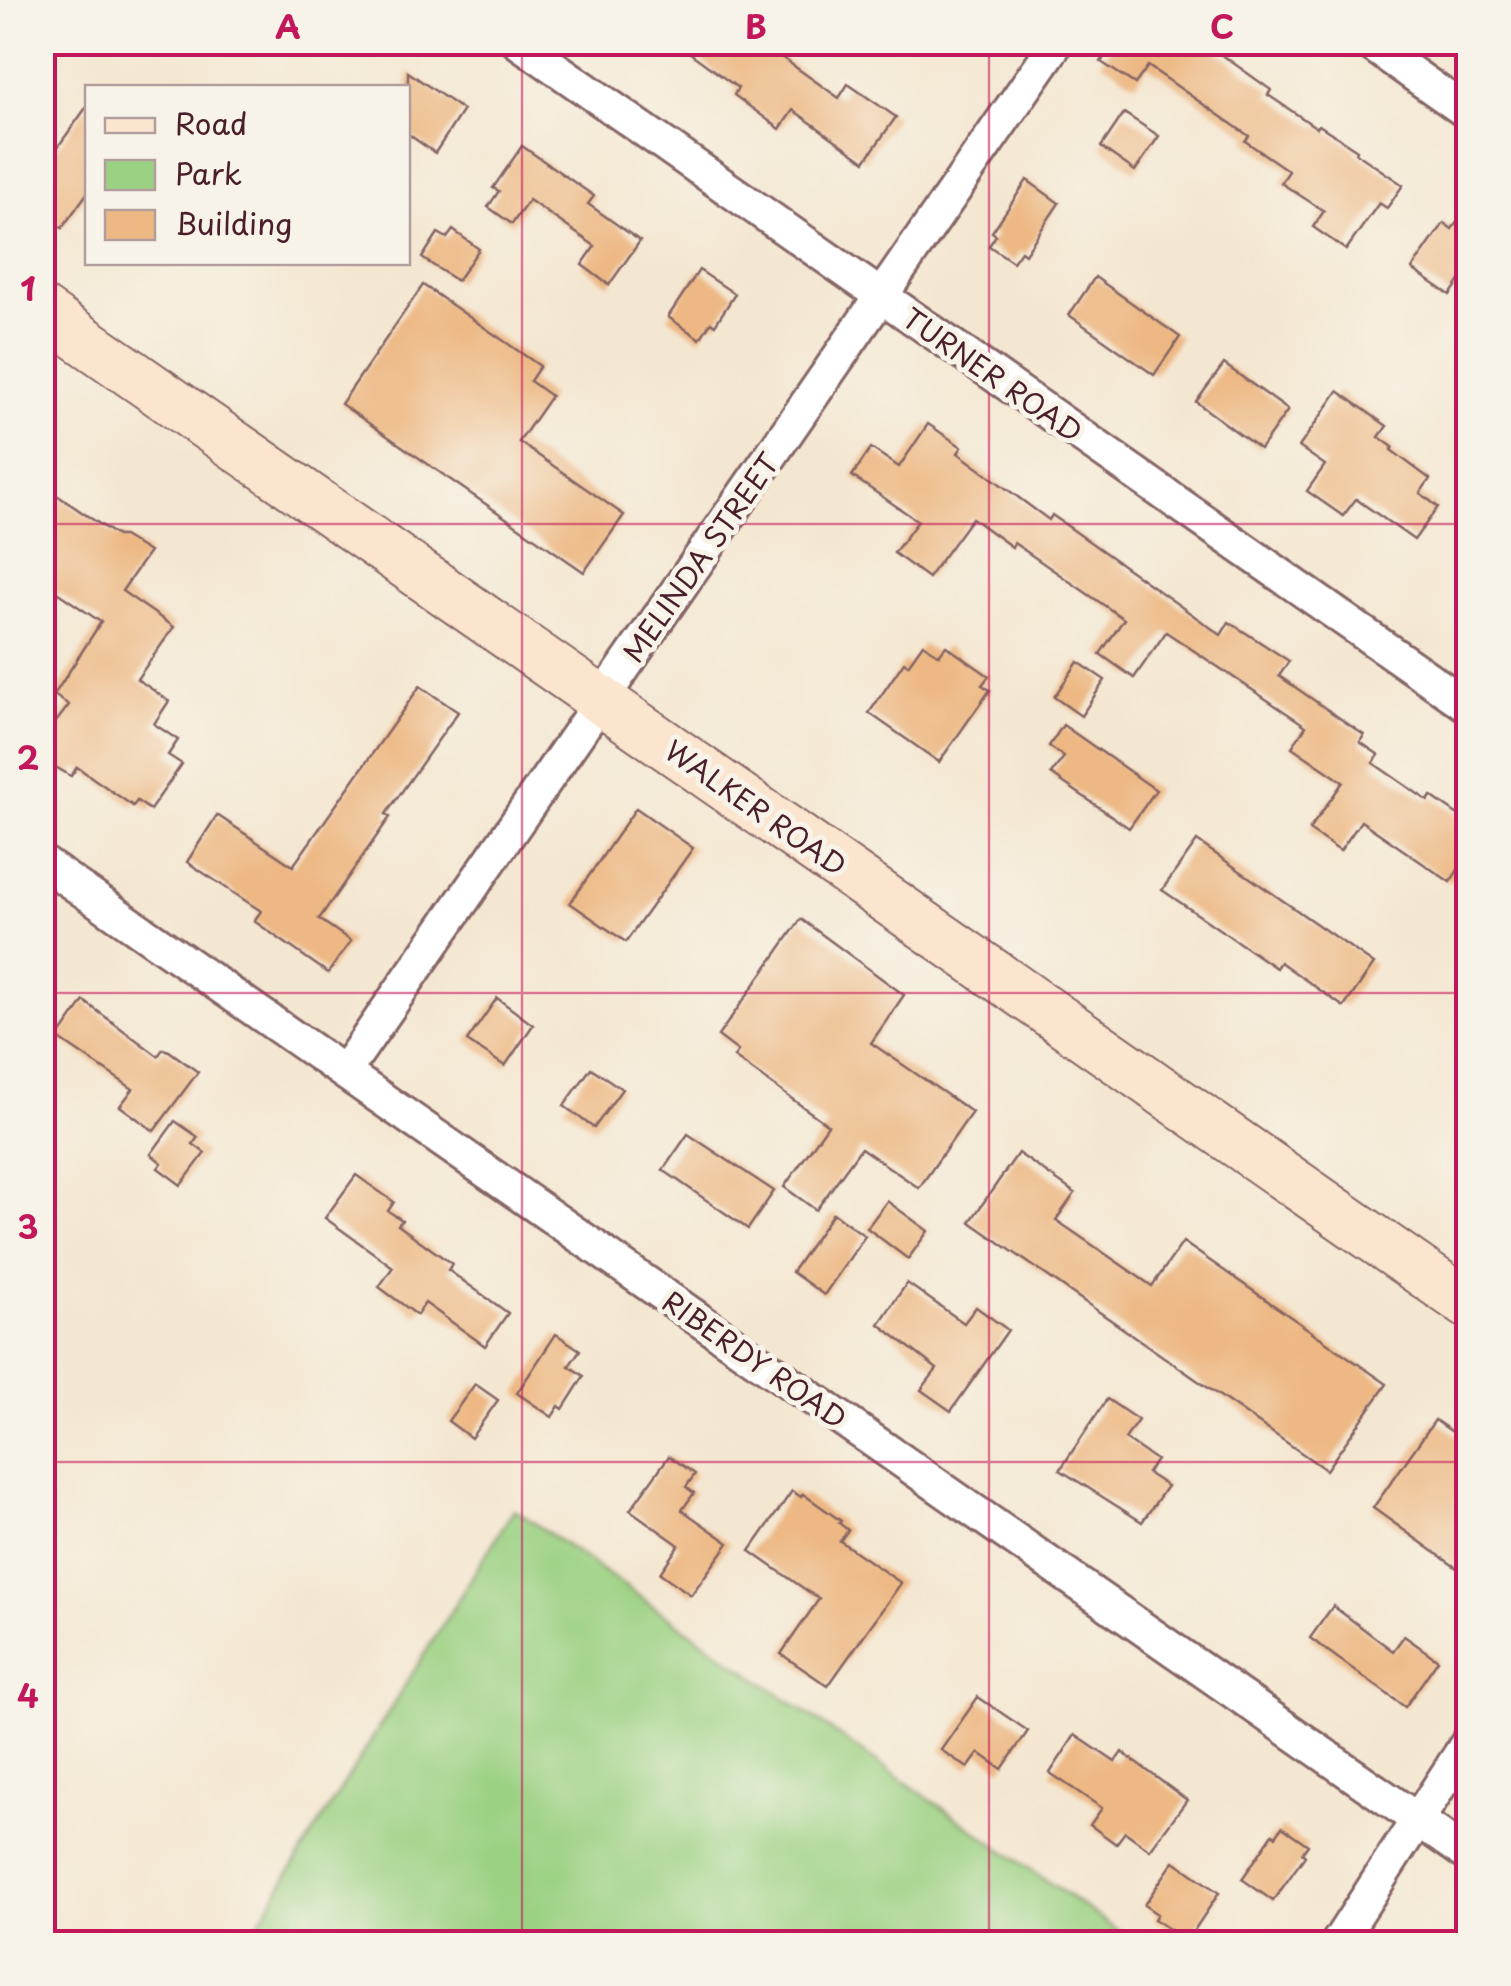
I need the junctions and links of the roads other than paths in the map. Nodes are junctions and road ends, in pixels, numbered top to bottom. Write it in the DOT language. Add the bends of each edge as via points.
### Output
graph roads {
  1 [pos="518,42"];
  2 [pos="1057,42"];
  3 [pos="1368,42"];
  4 [pos="1468,113"];
  5 [pos="881,296"];
  6 [pos="42,312"];
  7 [pos="601,698"];
  8 [pos="1468,706"];
  9 [pos="42,862"];
  10 [pos="344,1072"];
  11 [pos="1468,1304"];
  12 [pos="1468,1742"];
  13 [pos="1417,1819"];
  14 [pos="1468,1855"];
  15 [pos="1337,1944"];
  1 -- 5 [label="street, TURNER ROAD"];
  2 -- 5 [label="street, MELINDA STREET"];
  3 -- 4 [label="street"];
  5 -- 7 [label="street, MELINDA STREET"];
  5 -- 8 [label="street, TURNER ROAD"];
  6 -- 7 [label="main road, WALKER ROAD"];
  7 -- 10 [label="street, MELINDA STREET"];
  7 -- 11 [label="main road, WALKER ROAD"];
  9 -- 10 [label="street, RIBERDY ROAD"];
  10 -- 13 [label="street, RIBERDY ROAD"];
  12 -- 13 [label="street"];
  13 -- 14 [label="street, RIBERDY ROAD"];
  13 -- 15 [label="street"];
}
